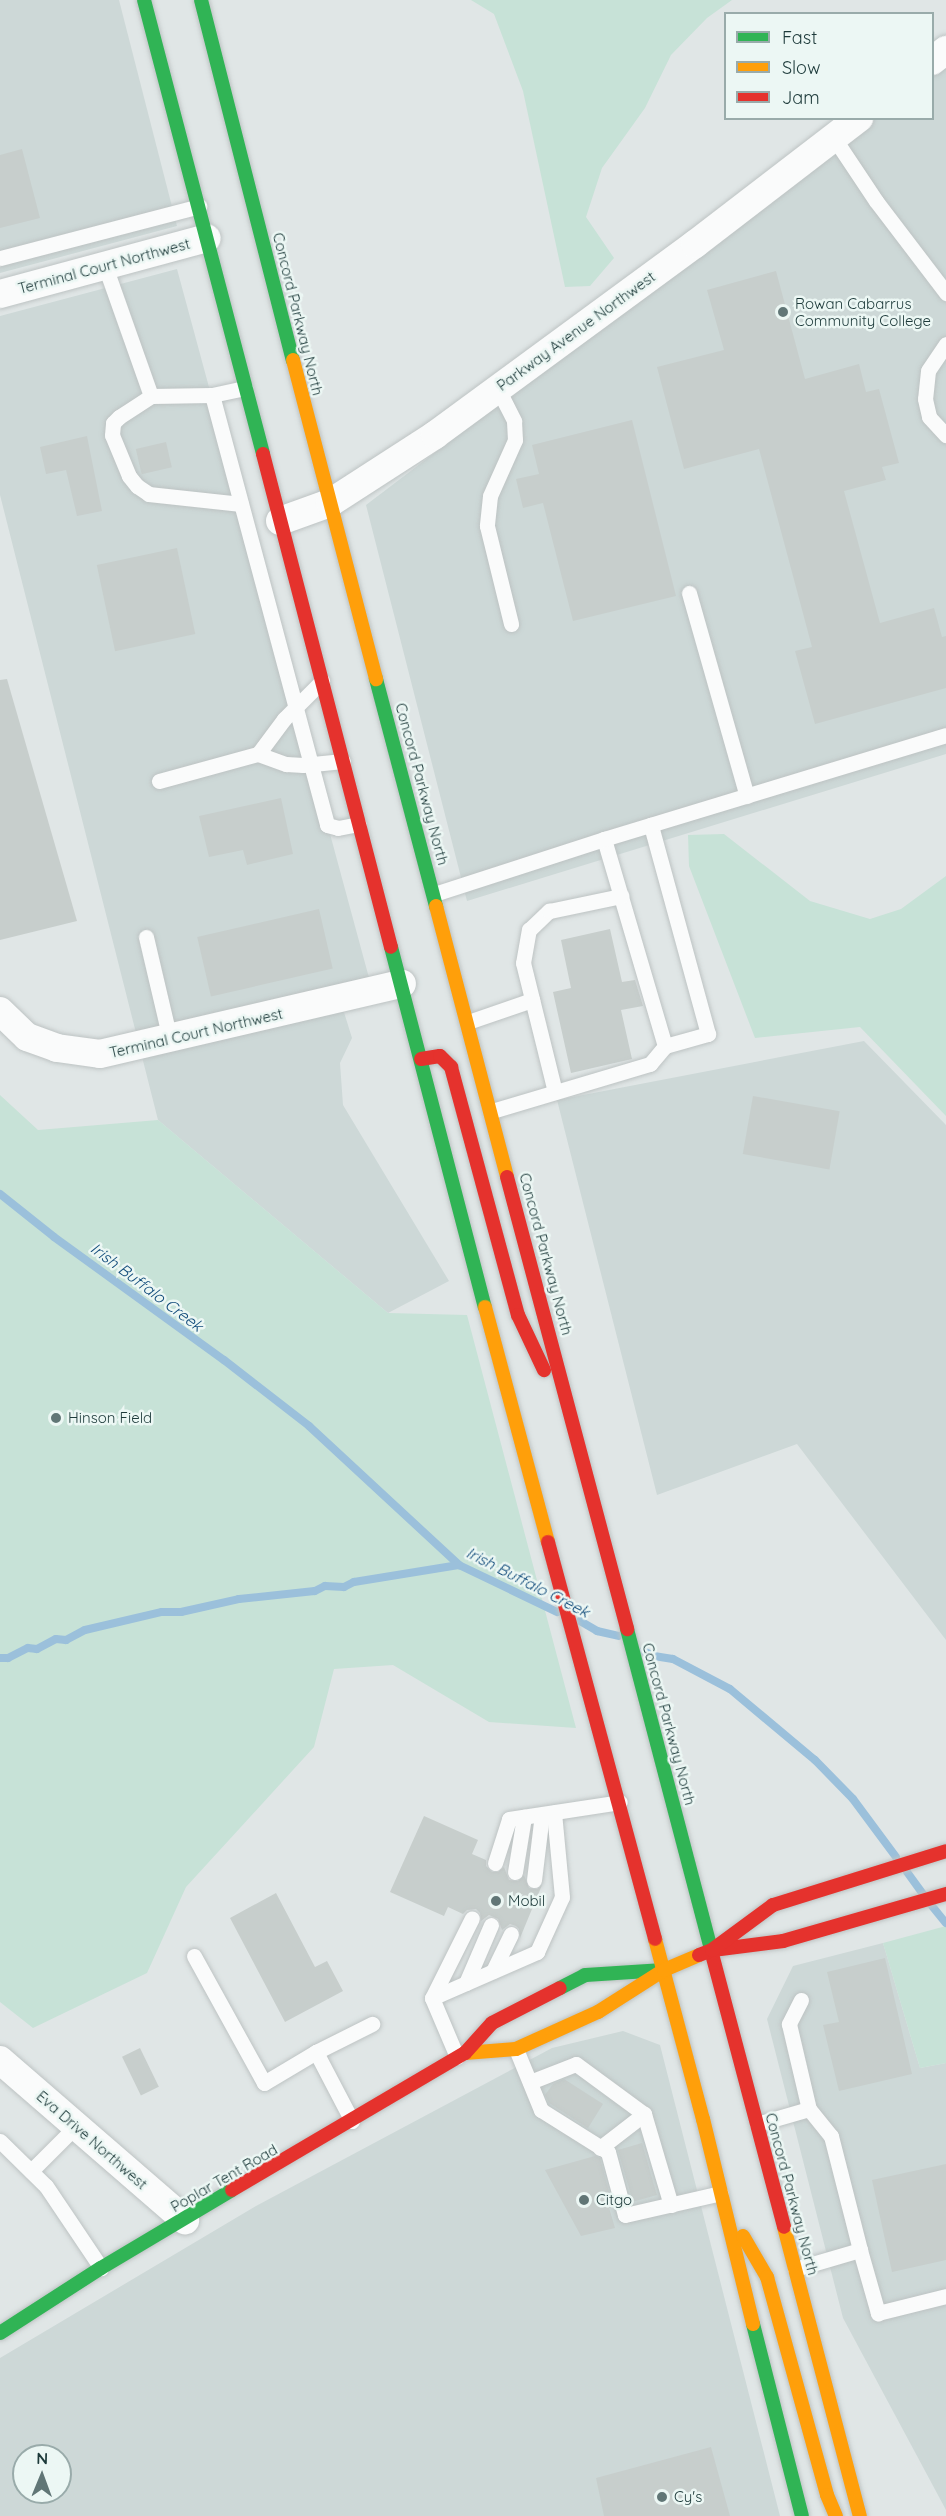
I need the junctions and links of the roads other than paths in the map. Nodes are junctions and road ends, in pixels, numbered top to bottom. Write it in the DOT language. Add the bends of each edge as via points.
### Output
graph roads {
  1 [pos="144,0"];
  2 [pos="201,0"];
  3 [pos="946,50"];
  4 [pos="934,60"];
  5 [pos="856,120"];
  6 [pos="834,138"];
  7 [pos="199,206"];
  8 [pos="207,238"];
  9 [pos="0,258"];
  10 [pos="105,266"];
  11 [pos="946,293"];
  12 [pos="0,294"];
  13 [pos="946,344"];
  14 [pos="245,388"];
  15 [pos="498,389"];
  16 [pos="212,394"];
  17 [pos="151,396"];
  18 [pos="946,435"];
  19 [pos="330,503"];
  20 [pos="241,504"];
  21 [pos="265,516"];
  22 [pos="689,593"];
  23 [pos="512,624"];
  24 [pos="322,681"];
  25 [pos="296,706"];
  26 [pos="946,735"];
  27 [pos="258,754"];
  28 [pos="343,761"];
  29 [pos="311,764"];
  30 [pos="159,781"];
  31 [pos="747,795"];
  32 [pos="359,824"];
  33 [pos="651,825"];
  34 [pos="604,839"];
  35 [pos="434,894"];
  36 [pos="621,896"];
  37 [pos="146,937"];
  38 [pos="402,984"];
  39 [pos="532,1000"];
  40 [pos="0,1011"];
  41 [pos="468,1022"];
  42 [pos="170,1039"];
  43 [pos="665,1046"];
  44 [pos="421,1059"];
  45 [pos="555,1092"];
  46 [pos="492,1111"];
  47 [pos="577,1439"];
  48 [pos="620,1802"];
  49 [pos="548,1813"];
  50 [pos="524,1817"];
  51 [pos="946,1851"];
  52 [pos="495,1863"];
  53 [pos="515,1872"];
  54 [pos="534,1880"];
  55 [pos="946,1894"];
  56 [pos="472,1918"];
  57 [pos="490,1925"];
  58 [pos="511,1934"];
  59 [pos="712,1950"];
  60 [pos="194,1956"];
  61 [pos="664,1970"];
  62 [pos="493,1971"];
  63 [pos="466,1983"];
  64 [pos="432,1998"];
  65 [pos="801,2000"];
  66 [pos="372,2024"];
  67 [pos="516,2049"];
  68 [pos="316,2052"];
  69 [pos="461,2055"];
  70 [pos="0,2060"];
  71 [pos="530,2082"];
  72 [pos="809,2109"];
  73 [pos="644,2114"];
  74 [pos="352,2121"];
  75 [pos="757,2124"];
  76 [pos="76,2126"];
  77 [pos="0,2140"];
  78 [pos="600,2148"];
  79 [pos="31,2171"];
  80 [pos="722,2198"];
  81 [pos="670,2205"];
  82 [pos="185,2220"];
  83 [pos="860,2250"];
  84 [pos="101,2268"];
  85 [pos="795,2269"];
  86 [pos="946,2296"];
  87 [pos="0,2333"];
  88 [pos="802,2516"];
  89 [pos="836,2516"];
  90 [pos="860,2516"];
  1 -- 7 [label="main road"];
  2 -- 19 [label="main road, Concord Parkway North"];
  3 -- 4 [label="street"];
  5 -- 6 [label="street, Parkway Avenue Northwest"];
  6 -- 11 [label="lane"];
  6 -- 15 [label="street, Parkway Avenue Northwest"];
  7 -- 8 [label="main road"];
  7 -- 9 [label="lane"];
  8 -- 10 [label="street, Terminal Court Northwest"];
  8 -- 14 [label="main road"];
  10 -- 12 [label="street, Terminal Court Northwest"];
  10 -- 17 [label="lane"];
  13 -- 18 [label="lane" via="928,371 925,399 929,417"];
  14 -- 16 [label="lane"];
  14 -- 21 [label="main road"];
  15 -- 19 [label="street, Parkway Avenue Northwest"];
  15 -- 23 [label="lane" via="514,421 515,440 490,496 487,526"];
  16 -- 17 [label="lane"];
  16 -- 20 [label="lane"];
  17 -- 20 [label="lane" via="119,417 111,435 123,466 137,486 149,494"];
  19 -- 21 [label="street, Parkway Avenue Northwest"];
  19 -- 35 [label="main road, Concord Parkway North"];
  20 -- 21 [label="lane"];
  21 -- 24 [label="main road"];
  21 -- 25 [label="lane"];
  22 -- 31 [label="lane"];
  24 -- 25 [label="lane"];
  24 -- 28 [label="main road"];
  25 -- 27 [label="lane"];
  25 -- 29 [label="lane"];
  26 -- 31 [label="lane"];
  27 -- 29 [label="lane" via="286,764"];
  27 -- 30 [label="lane"];
  28 -- 29 [label="lane"];
  28 -- 32 [label="main road"];
  29 -- 32 [label="lane" via="327,825 338,828"];
  31 -- 33 [label="lane"];
  32 -- 38 [label="main road"];
  33 -- 34 [label="lane"];
  33 -- 43 [label="lane" via="708,1034"];
  34 -- 35 [label="lane"];
  34 -- 36 [label="lane"];
  35 -- 41 [label="main road, Concord Parkway North"];
  36 -- 39 [label="lane" via="549,911 529,930 523,963"];
  36 -- 43 [label="lane"];
  37 -- 42 [label="lane"];
  38 -- 42 [label="street, Terminal Court Northwest"];
  38 -- 44 [label="main road"];
  39 -- 41 [label="lane"];
  39 -- 45 [label="lane"];
  40 -- 42 [label="street, Terminal Court Northwest" via="27,1037 57,1048 100,1054"];
  41 -- 46 [label="main road, Concord Parkway North"];
  43 -- 45 [label="lane" via="650,1064"];
  44 -- 47 [label="main road" via="440,1056 451,1067 518,1315"];
  44 -- 48 [label="main road"];
  45 -- 46 [label="lane"];
  46 -- 47 [label="main road, Concord Parkway North"];
  47 -- 59 [label="main road, Concord Parkway North"];
  48 -- 49 [label="lane"];
  48 -- 61 [label="main road"];
  49 -- 50 [label="lane"];
  49 -- 54 [label="lane"];
  49 -- 62 [label="lane" via="562,1897 537,1952"];
  50 -- 52 [label="lane" via="510,1819"];
  50 -- 53 [label="lane"];
  51 -- 59 [label="main road" via="773,1905"];
  55 -- 59 [label="main road" via="783,1941"];
  56 -- 64 [label="lane"];
  57 -- 63 [label="lane"];
  58 -- 62 [label="lane"];
  59 -- 61 [label="main road"];
  59 -- 75 [label="main road, Concord Parkway North"];
  60 -- 68 [label="lane" via="264,2083"];
  61 -- 67 [label="main road, Poplar Tent Road" via="598,2012"];
  61 -- 69 [label="main road, Poplar Tent Road" via="585,1975 492,2023"];
  61 -- 80 [label="main road"];
  62 -- 63 [label="lane"];
  63 -- 64 [label="lane"];
  64 -- 69 [label="lane"];
  65 -- 72 [label="lane" via="789,2024"];
  66 -- 68 [label="lane"];
  67 -- 69 [label="main road, Poplar Tent Road"];
  67 -- 71 [label="lane"];
  68 -- 74 [label="lane"];
  69 -- 74 [label="main road, Poplar Tent Road"];
  70 -- 76 [label="street, Eva Drive Northwest"];
  71 -- 73 [label="lane" via="576,2064"];
  71 -- 78 [label="lane" via="542,2110"];
  72 -- 75 [label="lane"];
  72 -- 83 [label="lane" via="831,2136"];
  73 -- 78 [label="lane"];
  73 -- 81 [label="lane"];
  74 -- 82 [label="main road, Poplar Tent Road"];
  75 -- 85 [label="main road, Concord Parkway North"];
  76 -- 79 [label="lane"];
  76 -- 82 [label="street, Eva Drive Northwest"];
  77 -- 79 [label="lane"];
  78 -- 81 [label="lane" via="608,2152 625,2216"];
  79 -- 84 [label="lane" via="46,2186"];
  80 -- 81 [label="lane"];
  80 -- 88 [label="main road"];
  80 -- 89 [label="main road" via="766,2277"];
  82 -- 84 [label="main road, Poplar Tent Road"];
  83 -- 85 [label="lane"];
  83 -- 86 [label="lane" via="878,2313"];
  84 -- 87 [label="main road, Poplar Tent Road"];
  85 -- 90 [label="main road, Concord Parkway North"];
}
